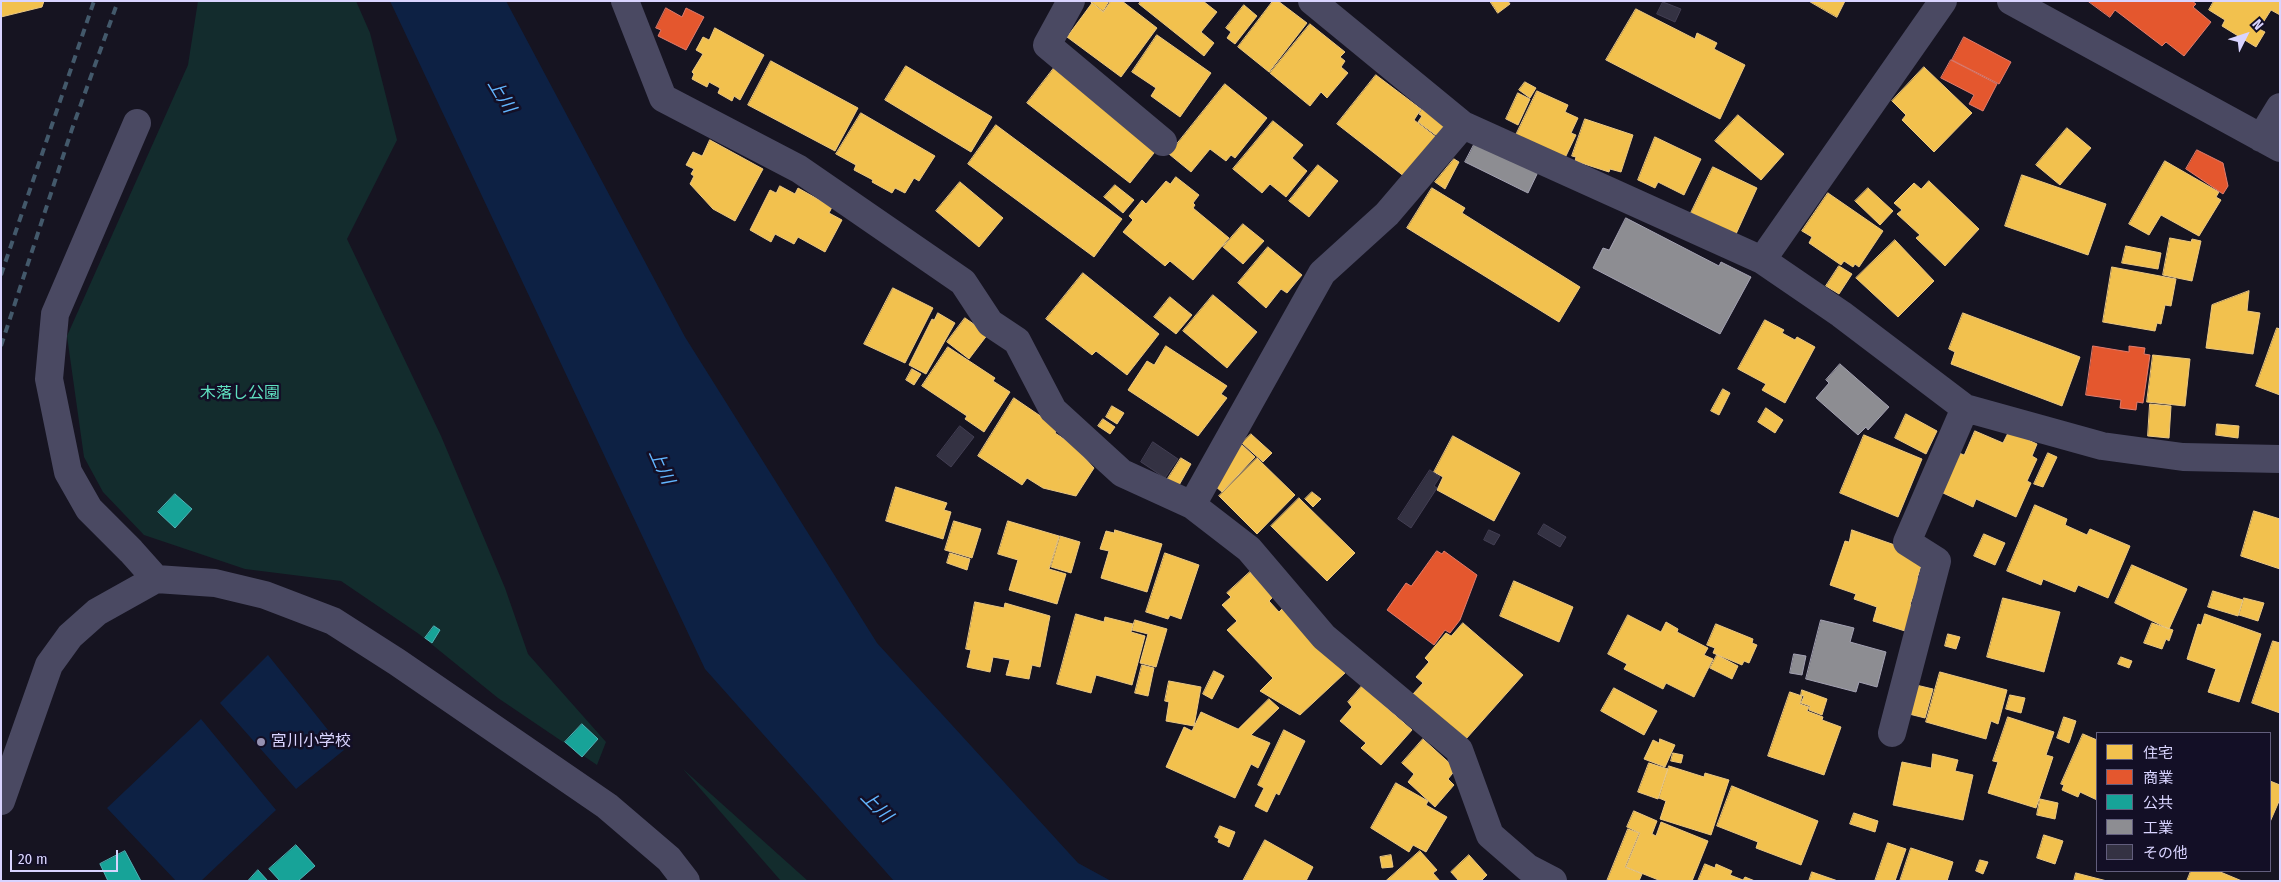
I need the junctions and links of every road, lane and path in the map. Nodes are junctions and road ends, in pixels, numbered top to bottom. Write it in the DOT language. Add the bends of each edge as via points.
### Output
graph roads {
  1 [pos="625,1"];
  2 [pos="1071,1"];
  3 [pos="1312,1"];
  4 [pos="1943,1"];
  5 [pos="2011,1"];
  6 [pos="2280,106"];
  7 [pos="136,123"];
  8 [pos="1464,125"];
  9 [pos="1163,142"];
  10 [pos="2270,143"];
  11 [pos="1762,260"];
  12 [pos="1965,408"];
  13 [pos="2280,459"];
  14 [pos="1192,505"];
  15 [pos="156,579"];
  16 [pos="1892,733"];
  17 [pos="1,801"];
  18 [pos="686,881"];
  19 [pos="1553,881"];
  1 -- 14 [label="street" via="663,98 799,169 963,282 990,323 1017,341 1052,410 1122,473"];
  2 -- 9 [label="street" via="1047,45"];
  3 -- 8 [label="street"];
  4 -- 11 [label="street"];
  5 -- 10 [label="street"];
  6 -- 10 [label="street"];
  7 -- 15 [label="street" via="55,314 49,379 68,472 89,509 132,550"];
  8 -- 11 [label="street"];
  8 -- 14 [label="street" via="1388,214 1322,273"];
  11 -- 12 [label="street" via="1841,314"];
  12 -- 13 [label="street" via="2102,446 2183,457"];
  12 -- 16 [label="street" via="1907,542 1937,562"];
  14 -- 19 [label="street" via="1249,549 1324,636 1459,750 1490,835 1528,868"];
  15 -- 17 [label="street" via="97,612 70,636 49,665"];
  15 -- 18 [label="street" via="215,583 265,595 333,621 607,806 669,859"];
}
